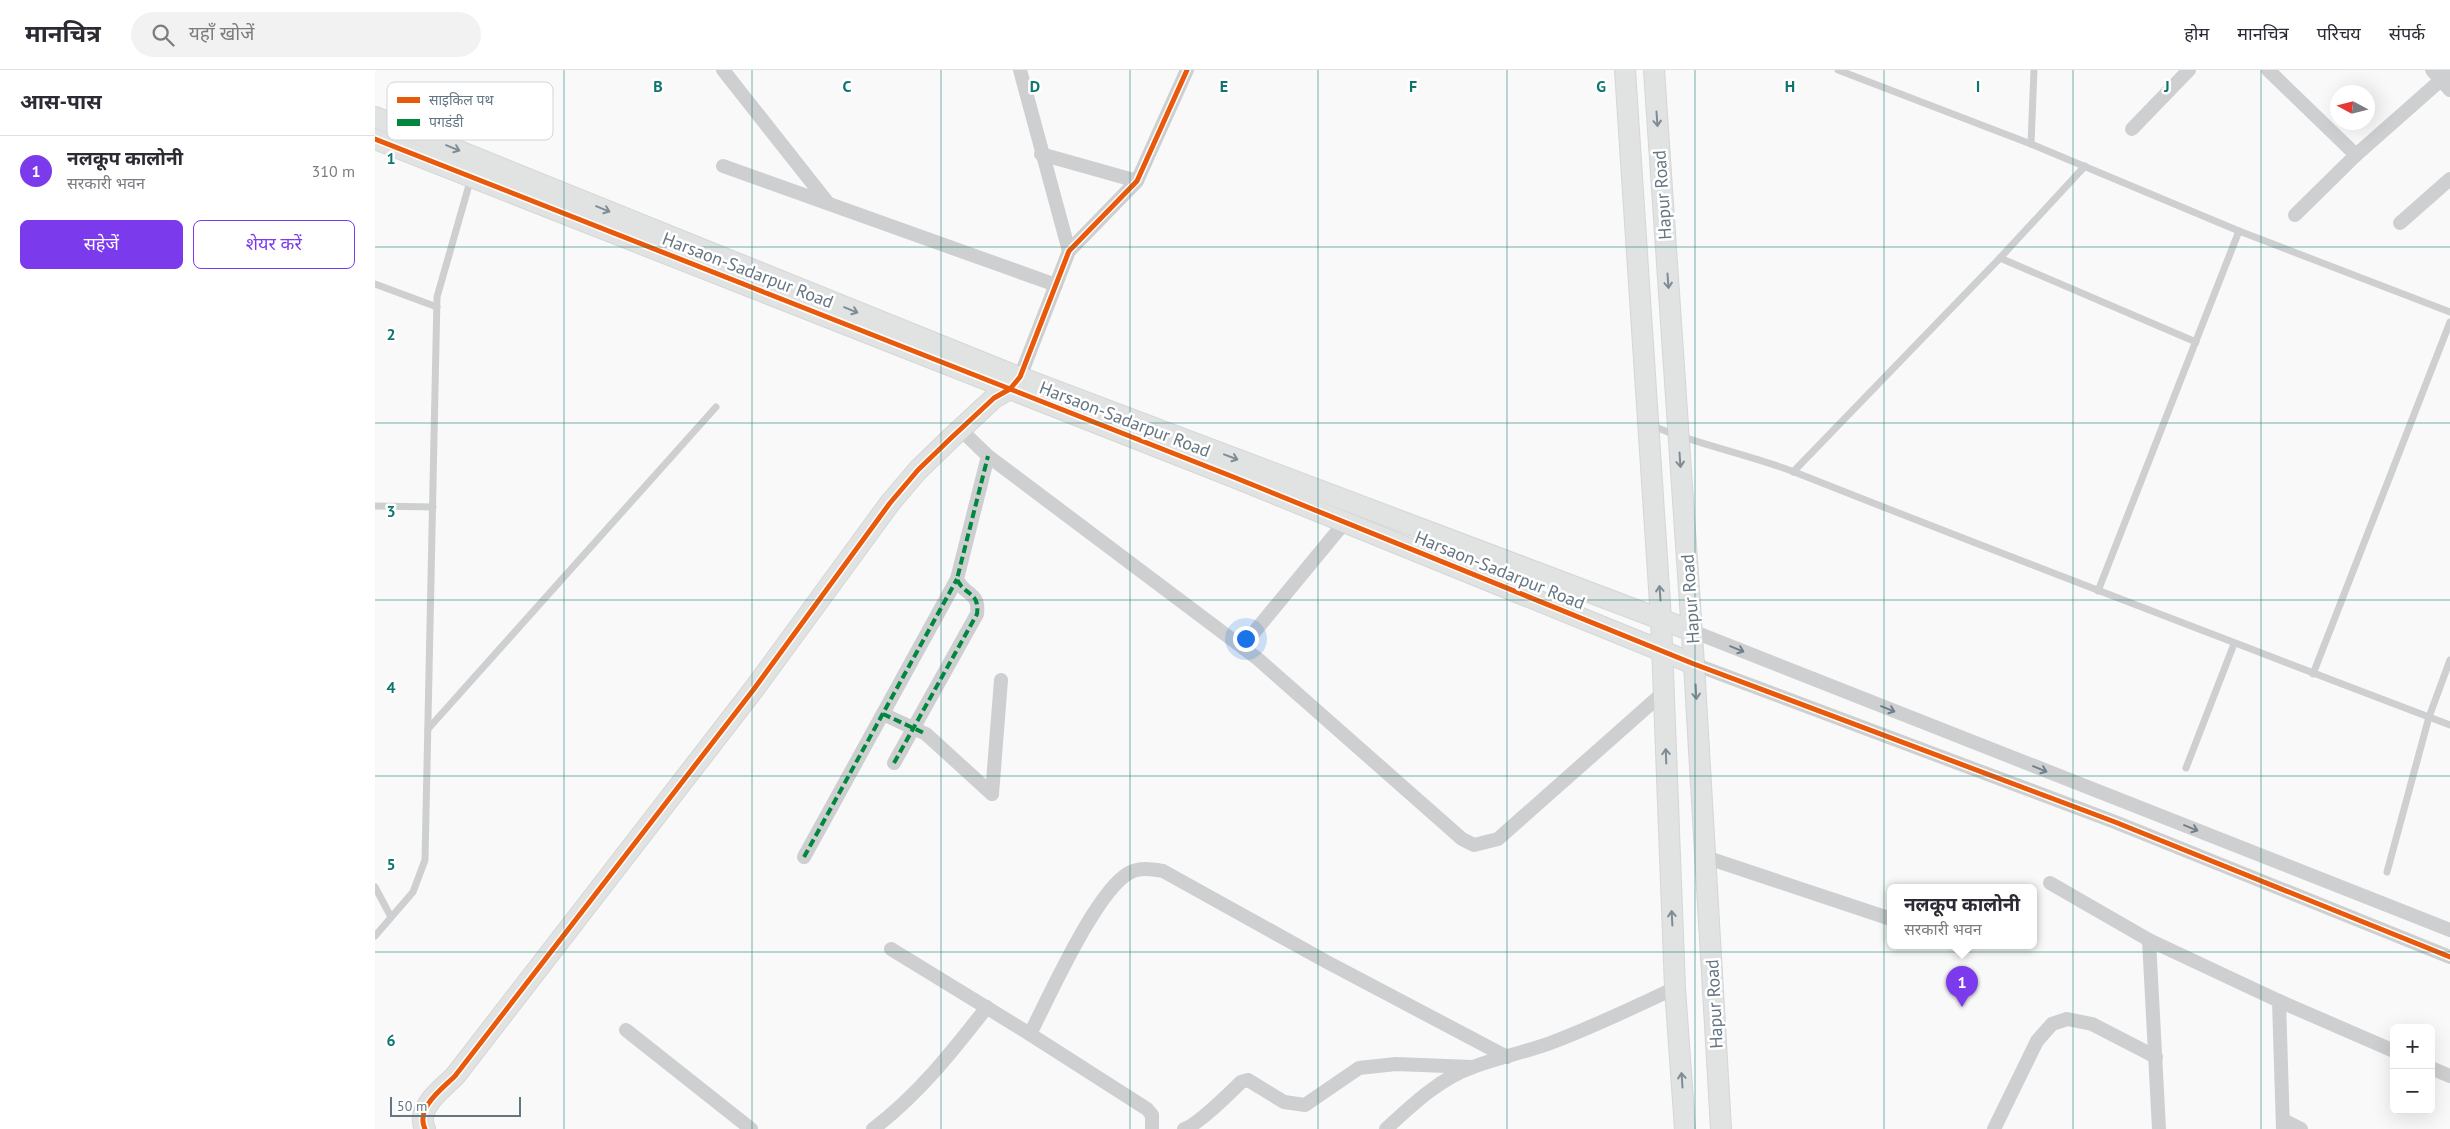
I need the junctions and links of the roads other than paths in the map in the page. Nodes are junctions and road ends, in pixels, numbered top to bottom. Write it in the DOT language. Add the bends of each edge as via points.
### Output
graph roads {
  1 [pos="723,70"];
  2 [pos="1021,70"];
  3 [pos="1187,70"];
  4 [pos="1625,70"];
  5 [pos="1653,70"];
  6 [pos="1838,70"];
  7 [pos="2034,70"];
  8 [pos="2189,70"];
  9 [pos="2268,70"];
  10 [pos="2432,70"];
  11 [pos="2447,81"];
  12 [pos="375,117"];
  13 [pos="387,122"];
  14 [pos="2131,129"];
  15 [pos="375,139"];
  16 [pos="430,140"];
  17 [pos="2031,144"];
  18 [pos="1041,154"];
  19 [pos="2356,155"];
  20 [pos="723,166"];
  21 [pos="2085,166"];
  22 [pos="471,176"];
  23 [pos="2450,178"];
  24 [pos="1137,181"];
  25 [pos="829,204"];
  26 [pos="2295,215"];
  27 [pos="2400,223"];
  28 [pos="2239,231"];
  29 [pos="1069,251"];
  30 [pos="2000,258"];
  31 [pos="375,284"];
  32 [pos="1056,285"];
  33 [pos="437,307"];
  34 [pos="2450,312"];
  35 [pos="2450,322"];
  36 [pos="2196,342"];
  37 [pos="1015,383"];
  38 [pos="717,407"];
  39 [pos="1649,424"];
  40 [pos="960,429"];
  41 [pos="1679,436"];
  42 [pos="988,456"];
  43 [pos="1793,472"];
  44 [pos="375,506"];
  45 [pos="433,508"];
  46 [pos="1345,522"];
  47 [pos="957,579"];
  48 [pos="2098,591"];
  49 [pos="1661,619"];
  50 [pos="1692,631"];
  51 [pos="2234,644"];
  52 [pos="1243,647"];
  53 [pos="1662,651"];
  54 [pos="2450,660"];
  55 [pos="1694,664"];
  56 [pos="2313,674"];
  57 [pos="1001,680"];
  58 [pos="1664,692"];
  59 [pos="883,714"];
  60 [pos="2429,717"];
  61 [pos="2450,725"];
  62 [pos="913,728"];
  63 [pos="428,729"];
  64 [pos="894,764"];
  65 [pos="2186,768"];
  66 [pos="1705,857"];
  67 [pos="804,858"];
  68 [pos="2387,872"];
  69 [pos="2050,883"];
  70 [pos="375,887"];
  71 [pos="391,917"];
  72 [pos="1887,919"];
  73 [pos="2450,930"];
  74 [pos="375,936"];
  75 [pos="2149,940"];
  76 [pos="891,949"];
  77 [pos="2450,957"];
  78 [pos="1675,988"];
  79 [pos="2279,1001"];
  80 [pos="987,1007"];
  81 [pos="626,1030"];
  82 [pos="1030,1034"];
  83 [pos="2390,1050"];
  84 [pos="1507,1057"];
  85 [pos="2156,1057"];
  86 [pos="1472,1067"];
  87 [pos="2433,1069"];
  88 [pos="2450,1076"];
  89 [pos="2283,1124"];
  90 [pos="425,1129"];
  91 [pos="751,1129"];
  92 [pos="873,1129"];
  93 [pos="1152,1129"];
  94 [pos="1184,1129"];
  95 [pos="1386,1129"];
  96 [pos="1685,1129"];
  97 [pos="1721,1129"];
  98 [pos="1994,1129"];
  99 [pos="2159,1129"];
  100 [pos="2301,1129"];
  1 -- 25 [label="street"];
  2 -- 18 [label="street"];
  3 -- 24 [label="street"];
  4 -- 39 [label="street, Hapur Road"];
  5 -- 41 [label="street, Hapur Road, one-way"];
  6 -- 17 [label="lane"];
  7 -- 17 [label="lane"];
  8 -- 14 [label="street"];
  9 -- 19 [label="street"];
  10 -- 11 [label="street"];
  11 -- 19 [label="street"];
  12 -- 13 [label="street, Harsaon-Sadarpur Road, one-way"];
  15 -- 22 [label="street, Harsaon-Sadarpur Road"];
  16 -- 37 [label="street, Harsaon-Sadarpur Road, one-way"];
  17 -- 21 [label="lane"];
  18 -- 24 [label="street"];
  18 -- 29 [label="street"];
  19 -- 26 [label="street"];
  20 -- 25 [label="street"];
  21 -- 28 [label="lane"];
  21 -- 30 [label="lane"];
  22 -- 33 [label="lane" via="444,268"];
  22 -- 37 [label="street, Harsaon-Sadarpur Road"];
  23 -- 27 [label="street"];
  24 -- 29 [label="street"];
  25 -- 32 [label="street"];
  28 -- 34 [label="lane"];
  28 -- 36 [label="lane"];
  29 -- 32 [label="street"];
  30 -- 36 [label="lane"];
  30 -- 43 [label="lane"];
  31 -- 33 [label="lane"];
  32 -- 37 [label="street"];
  33 -- 45 [label="lane"];
  35 -- 56 [label="lane"];
  36 -- 48 [label="lane"];
  37 -- 40 [label="street"];
  37 -- 46 [label="street, Harsaon-Sadarpur Road"];
  37 -- 49 [label="street, Harsaon-Sadarpur Road, one-way"];
  38 -- 63 [label="lane"];
  39 -- 41 [label="lane"];
  49 -- 39 [label="street, Hapur Road, one-way"];
  40 -- 42 [label="street"];
  40 -- 90 [label="street" via="890,503 748,696 455,1076 431,1101 421,1121"];
  41 -- 43 [label="lane"];
  41 -- 50 [label="street, Hapur Road, one-way"];
  42 -- 47 [label="street"];
  42 -- 52 [label="street"];
  43 -- 48 [label="lane"];
  44 -- 45 [label="lane"];
  45 -- 63 [label="lane"];
  46 -- 52 [label="street"];
  46 -- 53 [label="street, Harsaon-Sadarpur Road"];
  47 -- 59 [label="street"];
  47 -- 62 [label="street" via="978,603 977,614"];
  48 -- 51 [label="lane"];
  49 -- 50 [label="street, Harsaon-Sadarpur Road"];
  49 -- 53 [label="street, Hapur Road"];
  50 -- 55 [label="street, Hapur Road"];
  50 -- 73 [label="street, one-way"];
  51 -- 56 [label="lane"];
  51 -- 65 [label="lane"];
  52 -- 58 [label="street" via="1462,839 1475,845 1498,839"];
  53 -- 55 [label="street, Harsaon-Sadarpur Road"];
  53 -- 58 [label="street, Hapur Road"];
  54 -- 60 [label="lane"];
  55 -- 66 [label="street, Hapur Road, one-way"];
  55 -- 77 [label="street" via="2115,822"];
  56 -- 60 [label="lane"];
  57 -- 62 [label="street" via="992,794 926,734"];
  78 -- 58 [label="street, Hapur Road, one-way"];
  59 -- 62 [label="street"];
  59 -- 67 [label="street"];
  60 -- 61 [label="lane"];
  60 -- 68 [label="lane"];
  62 -- 64 [label="street"];
  63 -- 71 [label="lane" via="425,860 413,892"];
  66 -- 72 [label="street"];
  66 -- 97 [label="street, Hapur Road"];
  69 -- 75 [label="street"];
  70 -- 71 [label="lane"];
  71 -- 74 [label="lane"];
  75 -- 79 [label="street"];
  75 -- 85 [label="street"];
  76 -- 80 [label="street"];
  78 -- 84 [label="street" via="1582,1031"];
  96 -- 78 [label="street, Hapur Road, one-way"];
  79 -- 83 [label="street"];
  79 -- 89 [label="street"];
  80 -- 82 [label="street"];
  80 -- 92 [label="street" via="945,1062"];
  81 -- 91 [label="street"];
  82 -- 84 [label="street" via="1088,923 1110,891 1123,876 1146,868 1163,871"];
  82 -- 93 [label="street" via="1147,1109 1152,1115"];
  84 -- 86 [label="street"];
  85 -- 98 [label="street" via="2092,1024 2067,1019 2052,1024 2037,1041"];
  85 -- 99 [label="street"];
  86 -- 94 [label="street" via="1396,1064 1359,1068 1305,1106 1283,1102 1248,1080 1241,1082 1193,1126"];
  86 -- 95 [label="street" via="1428,1094"];
  87 -- 88 [label="street"];
  89 -- 100 [label="street"];
}
